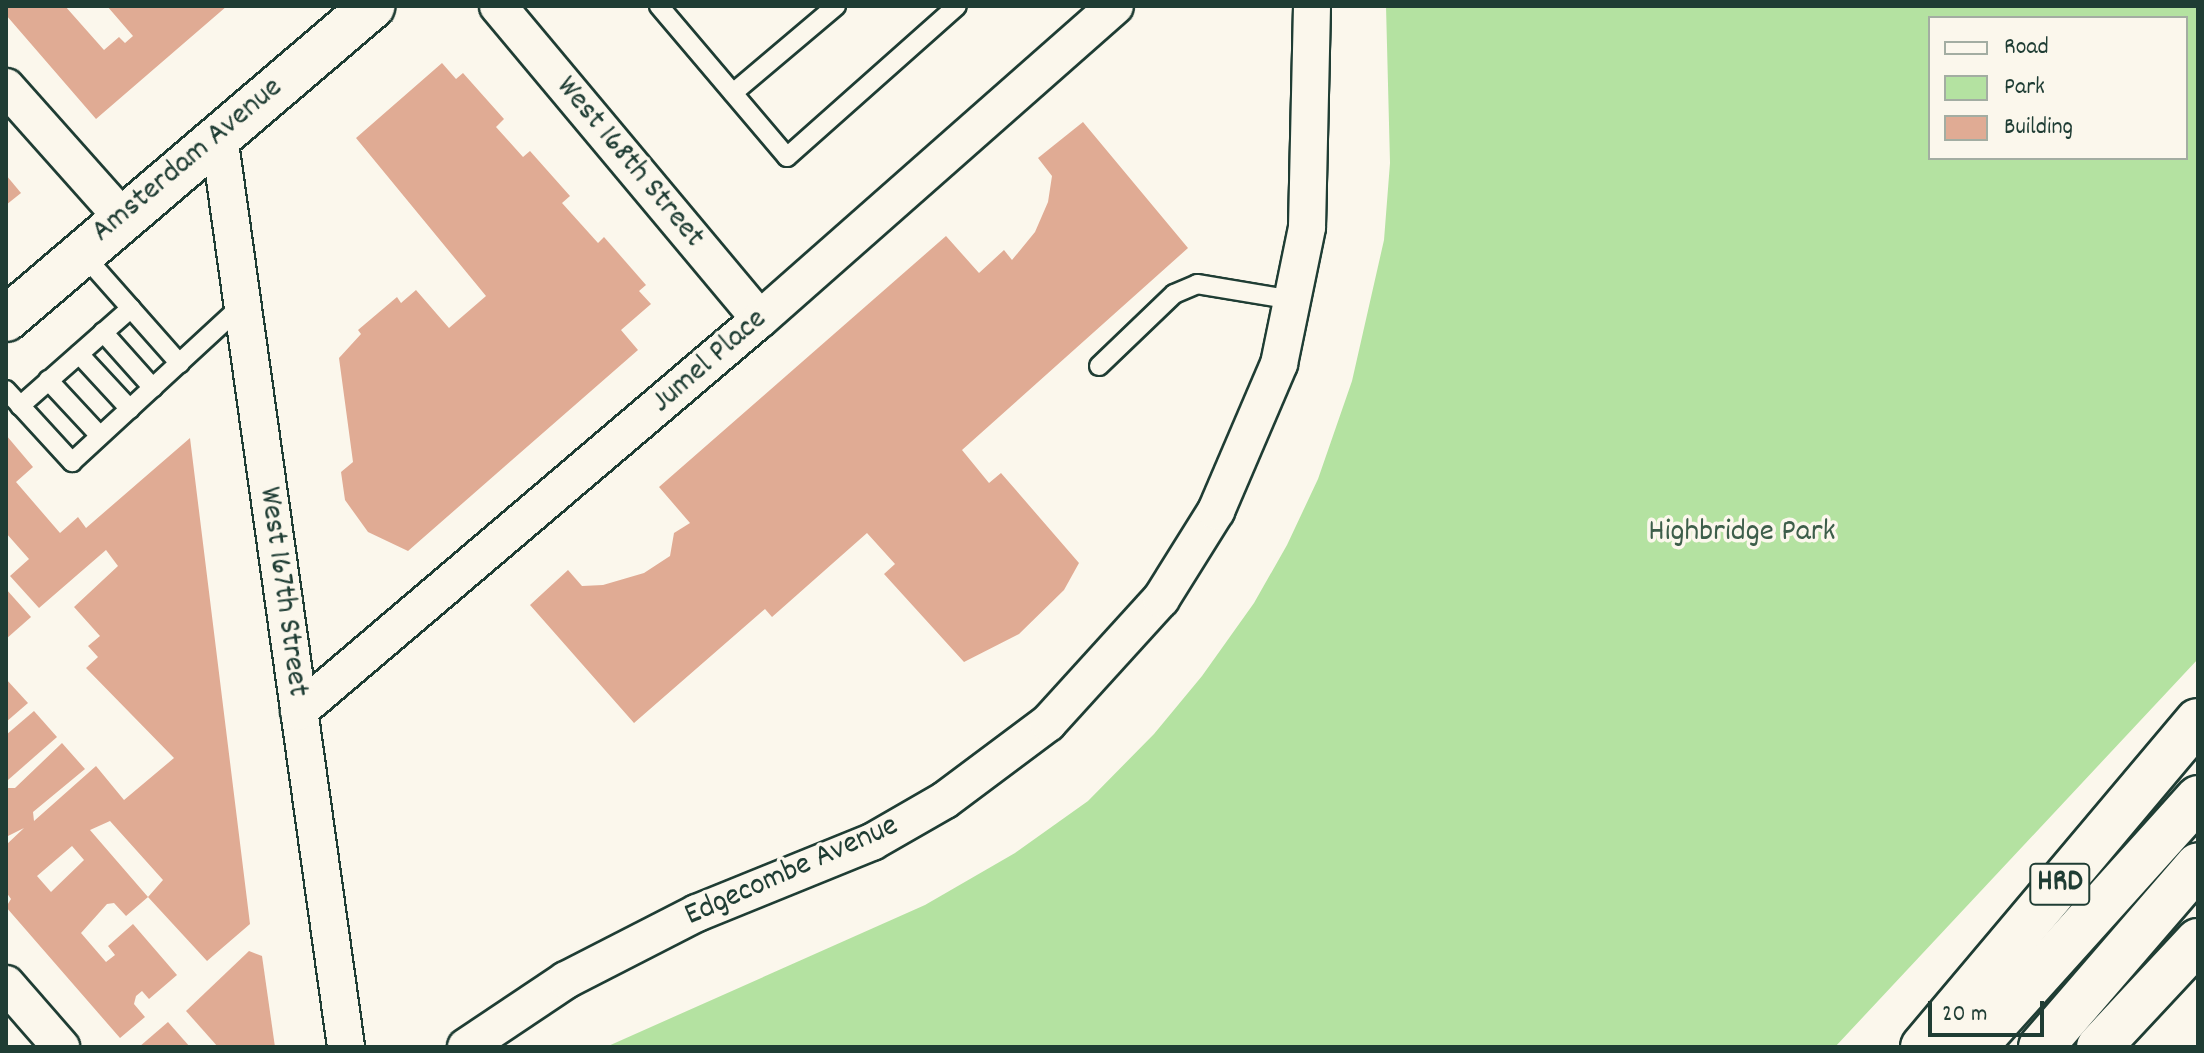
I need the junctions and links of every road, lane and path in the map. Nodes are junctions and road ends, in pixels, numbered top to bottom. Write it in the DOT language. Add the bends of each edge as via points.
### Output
graph roads {
  1 [pos="372,6"];
  2 [pos="498,6"];
  3 [pos="659,6"];
  4 [pos="836,6"];
  5 [pos="957,6"];
  6 [pos="1115,6"];
  7 [pos="1312,6"];
  8 [pos="6,87"];
  9 [pos="733,93"];
  10 [pos="219,136"];
  11 [pos="121,216"];
  12 [pos="81,251"];
  13 [pos="1294,300"];
  14 [pos="242,305"];
  15 [pos="131,308"];
  16 [pos="6,319"];
  17 [pos="760,319"];
  18 [pos="103,332"];
  19 [pos="79,354"];
  20 [pos="180,364"];
  21 [pos="1099,366"];
  22 [pos="48,380"];
  23 [pos="153,388"];
  24 [pos="6,390"];
  25 [pos="20,406"];
  26 [pos="130,409"];
  27 [pos="100,436"];
  28 [pos="299,711"];
  29 [pos="2198,721"];
  30 [pos="2198,798"];
  31 [pos="2198,865"];
  32 [pos="2198,941"];
  33 [pos="12,1002"];
  34 [pos="61,1047"];
  35 [pos="346,1047"];
  36 [pos="466,1047"];
  37 [pos="1923,1047"];
  38 [pos="1974,1047"];
  39 [pos="2041,1047"];
  40 [pos="2099,1047"];
  1 -- 10 [label="main road, Amsterdam Avenue"];
  2 -- 17 [label="street, West 168th Street"];
  3 -- 9 [label="lane"];
  4 -- 9 [label="lane"];
  5 -- 9 [label="lane" via="787,157"];
  6 -- 17 [label="street, Jumel Place"];
  7 -- 13 [label="street, Edgecombe Avenue" via="1312,164"];
  8 -- 11 [label="street"];
  10 -- 11 [label="main road, Amsterdam Avenue"];
  10 -- 14 [label="street, West 167th Street"];
  11 -- 12 [label="main road, Amsterdam Avenue"];
  12 -- 15 [label="lane"];
  12 -- 16 [label="main road, Amsterdam Avenue"];
  13 -- 21 [label="lane" via="1197,284 1174,294"];
  13 -- 36 [label="street, Edgecombe Avenue" via="1262,412 1192,555 1127,642 1048,723 992,769 872,842 684,920 566,980"];
  14 -- 20 [label="lane"];
  14 -- 28 [label="street, West 167th Street"];
  15 -- 18 [label="lane"];
  15 -- 20 [label="lane"];
  17 -- 28 [label="street, Jumel Place"];
  18 -- 19 [label="lane"];
  18 -- 23 [label="lane"];
  19 -- 22 [label="lane"];
  19 -- 26 [label="lane"];
  20 -- 23 [label="lane"];
  22 -- 25 [label="lane"];
  22 -- 27 [label="lane"];
  23 -- 26 [label="lane"];
  24 -- 25 [label="lane"];
  25 -- 27 [label="lane" via="72,462"];
  26 -- 27 [label="lane"];
  28 -- 35 [label="street, West 167th Street"];
  29 -- 37 [label="main road, HRD"];
  30 -- 38 [label="main road"];
  31 -- 39 [label="main road"];
  32 -- 40 [label="main road"];
  33 -- 34 [label="street"];
}
